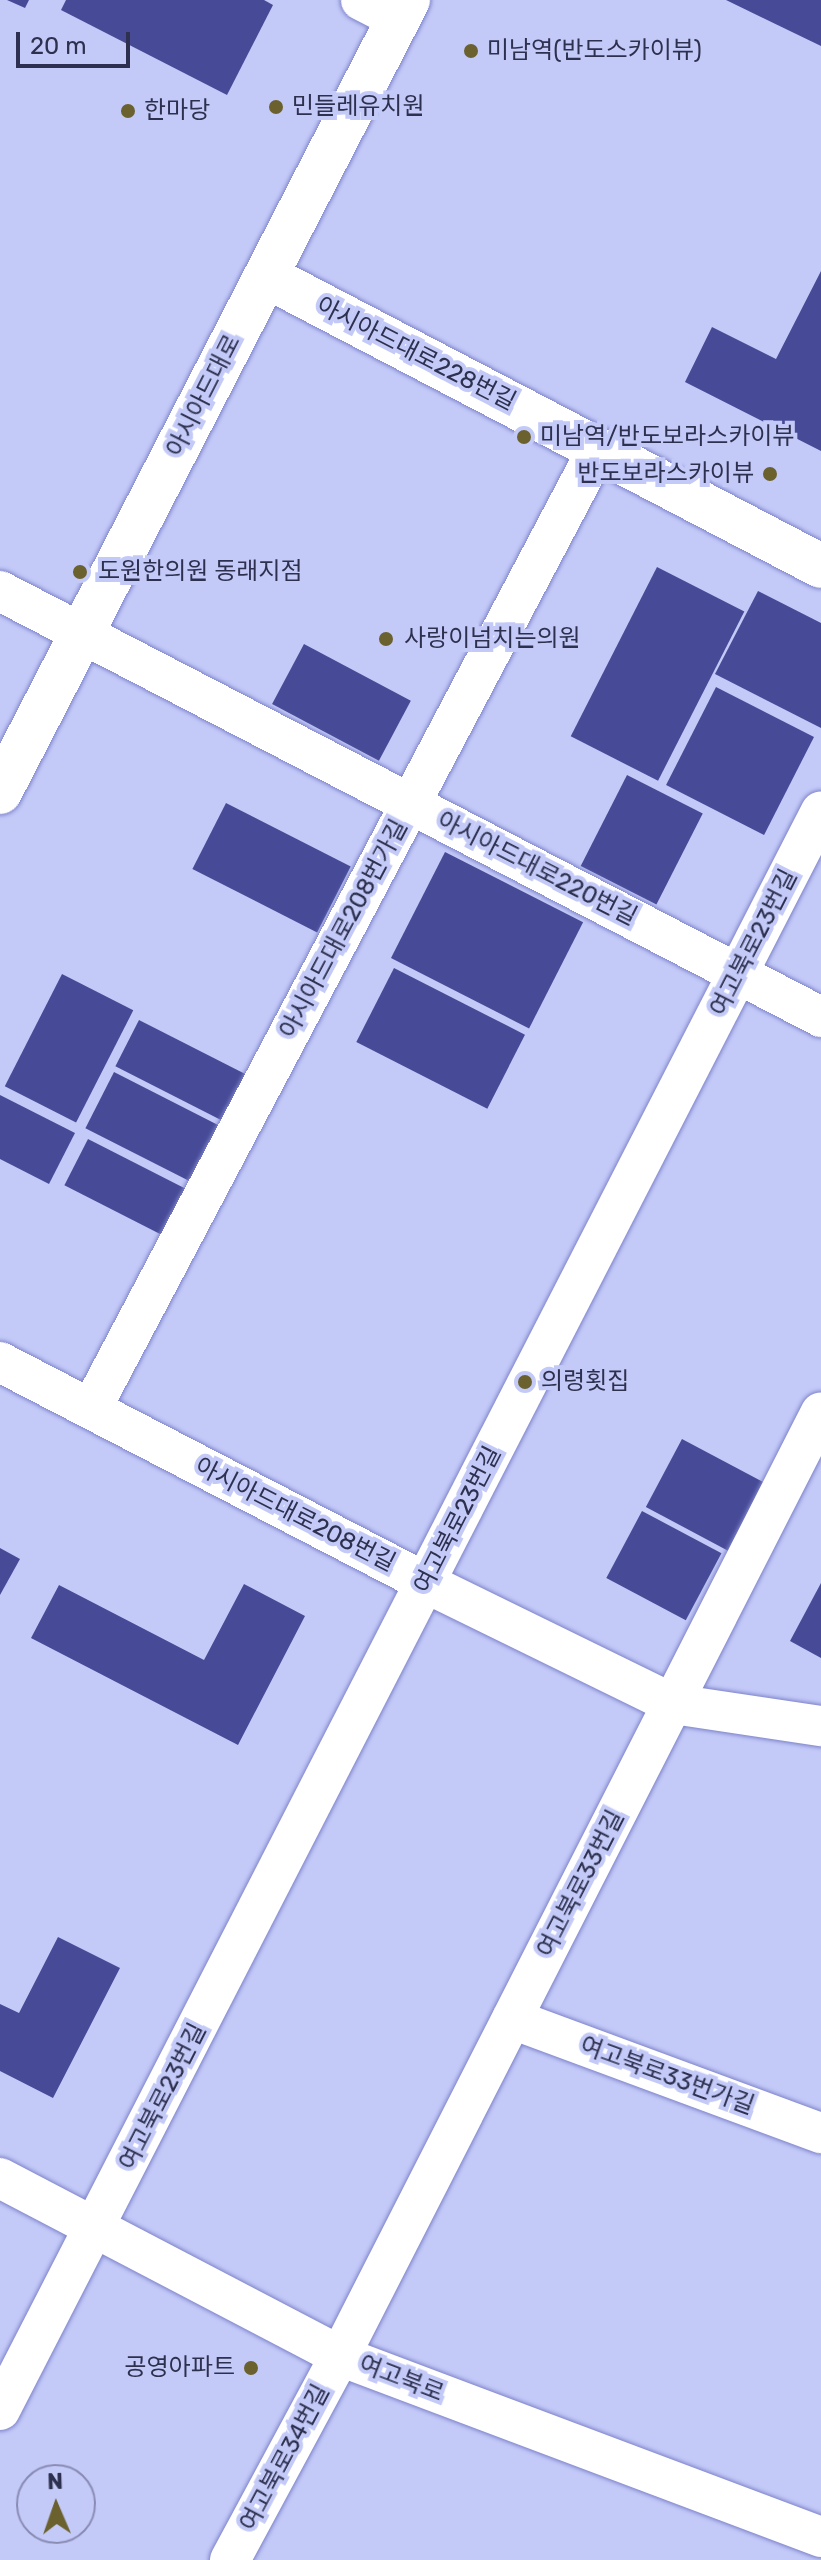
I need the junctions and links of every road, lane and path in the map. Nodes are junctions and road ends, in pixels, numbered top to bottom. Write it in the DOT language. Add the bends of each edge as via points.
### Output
graph roads {
  1 [pos="389,6"];
  2 [pos="266,276"];
  3 [pos="598,448"];
  4 [pos="821,566"];
  5 [pos="0,591"];
  6 [pos="82,633"];
  7 [pos="0,792"];
  8 [pos="410,804"];
  9 [pos="821,811"];
  10 [pos="738,974"];
  11 [pos="821,1017"];
  12 [pos="0,1362"];
  13 [pos="91,1409"];
  14 [pos="821,1412"];
  15 [pos="426,1583"];
  16 [pos="673,1704"];
  17 [pos="821,1726"];
  18 [pos="512,2019"];
  19 [pos="821,2133"];
  20 [pos="0,2178"];
  21 [pos="96,2228"];
  22 [pos="340,2356"];
  23 [pos="0,2410"];
  24 [pos="821,2537"];
  25 [pos="230,2560"];
  1 -- 2 [label="main road, 아시아드대로"];
  2 -- 3 [label="main road, 아시아드대로228번길"];
  2 -- 6 [label="main road, 아시아드대로"];
  3 -- 4 [label="main road, 아시아드대로228번길"];
  3 -- 8 [label="street, 아시아드대로208번가길"];
  5 -- 6 [label="street, 아시아드대로220번길"];
  6 -- 7 [label="main road, 아시아드대로"];
  6 -- 8 [label="street, 아시아드대로220번길"];
  8 -- 10 [label="street, 아시아드대로220번길"];
  8 -- 13 [label="street, 아시아드대로208번가길"];
  9 -- 10 [label="street, 여고북로23번길"];
  10 -- 11 [label="street, 아시아드대로220번길"];
  10 -- 15 [label="street, 여고북로23번길"];
  12 -- 13 [label="street, 아시아드대로208번길"];
  13 -- 15 [label="street, 아시아드대로208번길"];
  14 -- 16 [label="street, 여고북로33번길"];
  15 -- 16 [label="street, 아시아드대로208번길"];
  15 -- 21 [label="street, 여고북로23번길"];
  16 -- 17 [label="street, 아시아드대로208번길"];
  16 -- 18 [label="street, 여고북로33번길"];
  18 -- 19 [label="street, 여고북로33번가길"];
  18 -- 22 [label="street, 여고북로33번길"];
  20 -- 21 [label="street, 여고북로"];
  21 -- 22 [label="street, 여고북로"];
  21 -- 23 [label="street, 여고북로23번길"];
  22 -- 24 [label="street, 여고북로"];
  22 -- 25 [label="street, 여고북로34번길"];
}
